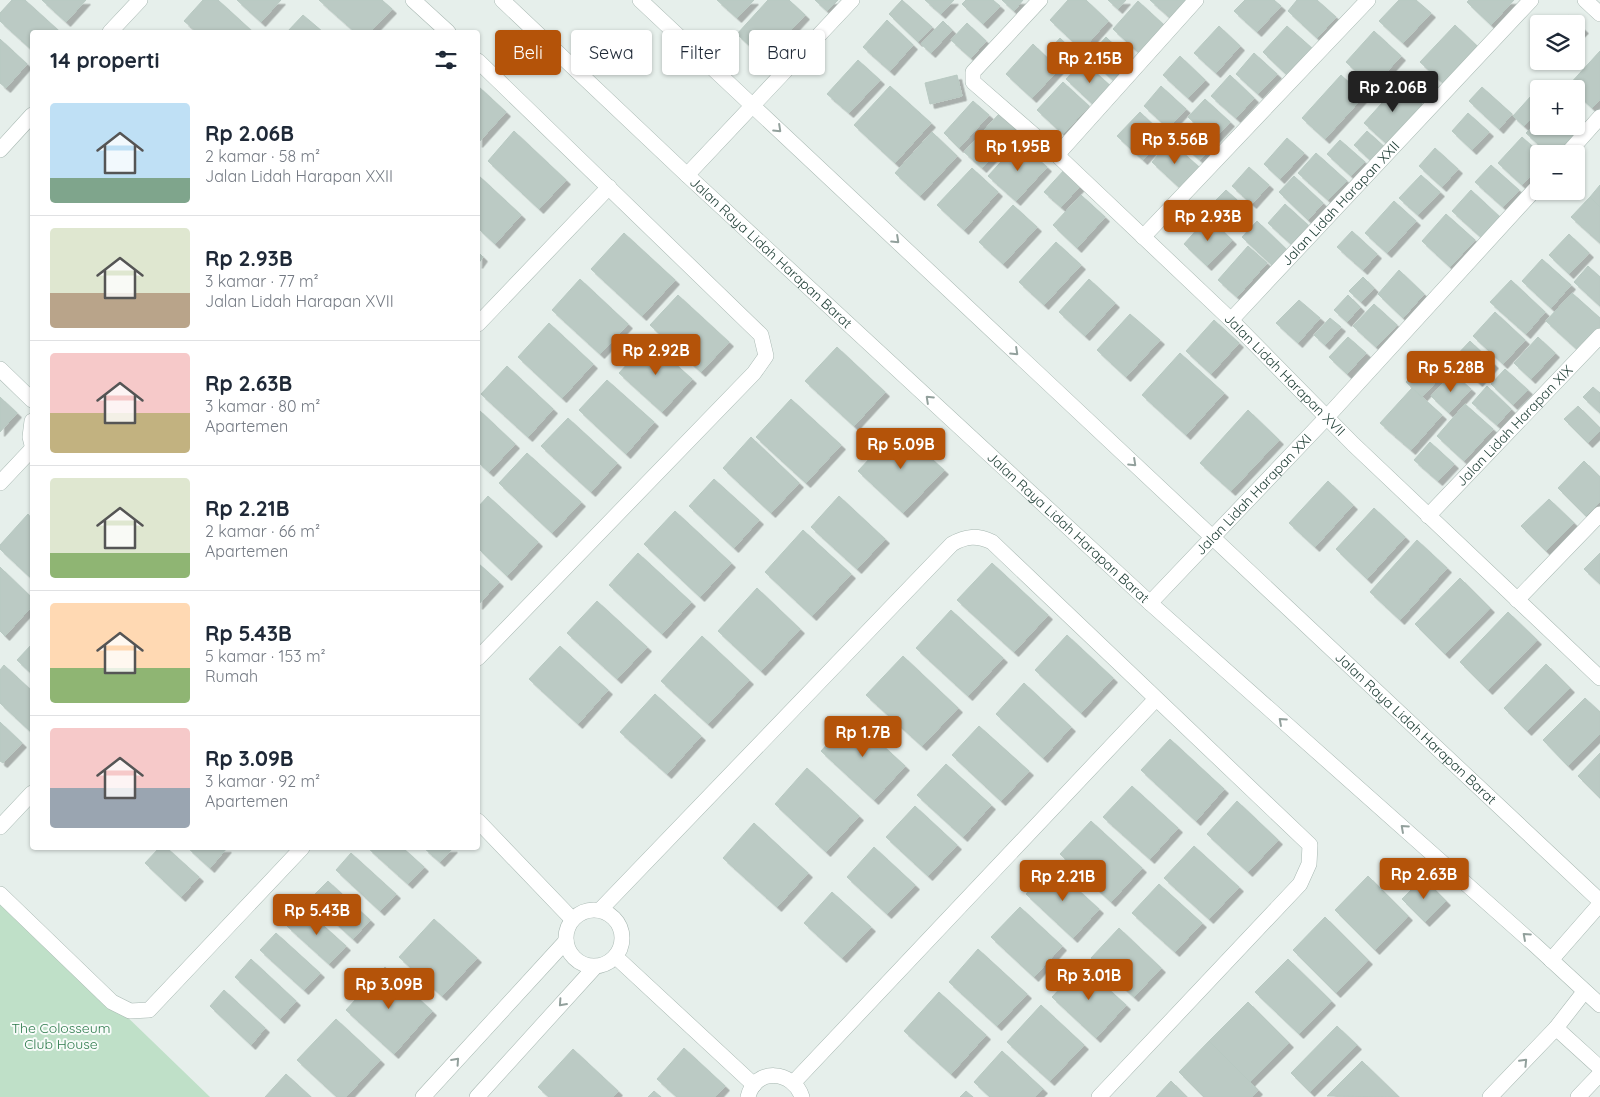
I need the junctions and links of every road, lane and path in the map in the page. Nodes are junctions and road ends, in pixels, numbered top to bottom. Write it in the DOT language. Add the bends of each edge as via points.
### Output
graph roads {
  1 [pos="140,0"];
  2 [pos="414,0"];
  3 [pos="502,0"];
  4 [pos="640,0"];
  5 [pos="852,0"];
  6 [pos="1040,0"];
  7 [pos="1196,0"];
  8 [pos="1368,0"];
  9 [pos="1531,0"];
  10 [pos="1585,0"];
  11 [pos="1600,14"];
  12 [pos="112,30"];
  13 [pos="439,30"];
  14 [pos="480,63"];
  15 [pos="752,106"];
  16 [pos="30,117"];
  17 [pos="1600,117"];
  18 [pos="1575,145"];
  19 [pos="0,150"];
  20 [pos="1057,155"];
  21 [pos="687,175"];
  22 [pos="609,187"];
  23 [pos="1530,194"];
  24 [pos="1143,237"];
  25 [pos="1231,320"];
  26 [pos="480,322"];
  27 [pos="1600,336"];
  28 [pos="0,369"];
  29 [pos="30,398"];
  30 [pos="1327,417"];
  31 [pos="30,451"];
  32 [pos="0,483"];
  33 [pos="1600,514"];
  34 [pos="1428,516"];
  35 [pos="1212,537"];
  36 [pos="1517,600"];
  37 [pos="1150,603"];
  38 [pos="480,656"];
  39 [pos="1600,678"];
  40 [pos="1156,700"];
  41 [pos="30,795"];
  42 [pos="480,823"];
  43 [pos="0,828"];
  44 [pos="300,850"];
  45 [pos="0,894"];
  46 [pos="1600,902"];
  47 [pos="600,910"];
  48 [pos="572,919"];
  49 [pos="566,941"];
  50 [pos="616,957"];
  51 [pos="1551,960"];
  52 [pos="595,967"];
  53 [pos="1584,992"];
  54 [pos="1600,1005"];
  55 [pos="1556,1028"];
  56 [pos="1600,1068"];
  57 [pos="1600,1074"];
  58 [pos="794,1082"];
  59 [pos="751,1091"];
  60 [pos="424,1097"];
  61 [pos="477,1097"];
  62 [pos="802,1097"];
  63 [pos="1099,1097"];
  64 [pos="1490,1097"];
  65 [pos="1578,1097"];
  1 -- 12 [label="street"];
  2 -- 13 [label="street"];
  3 -- 21 [label="street, Jalan Raya Lidah Harapan Barat"];
  4 -- 15 [label="street, Jalan Raya Lidah Harapan Barat"];
  5 -- 15 [label="street"];
  6 -- 20 [label="street, Jalan Lidah Harapan XVII" via="972,72 973,82"];
  7 -- 20 [label="street"];
  8 -- 24 [label="street"];
  9 -- 25 [label="street, Jalan Lidah Harapan XXII"];
  10 -- 11 [label="street"];
  14 -- 22 [label="street"];
  15 -- 21 [label="street"];
  15 -- 35 [label="street, Jalan Raya Lidah Harapan Barat, one-way"];
  16 -- 19 [label="street"];
  17 -- 18 [label="street"];
  20 -- 24 [label="street, Jalan Lidah Harapan XVII"];
  37 -- 21 [label="street, Jalan Raya Lidah Harapan Barat, one-way"];
  22 -- 26 [label="street"];
  22 -- 38 [label="street" via="761,336 766,356 754,374"];
  23 -- 30 [label="street, Jalan Lidah Harapan XXI"];
  24 -- 25 [label="street, Jalan Lidah Harapan XVII"];
  25 -- 30 [label="street, Jalan Lidah Harapan XVII"];
  27 -- 34 [label="street, Jalan Lidah Harapan XIX"];
  28 -- 29 [label="street"];
  30 -- 34 [label="street, Jalan Lidah Harapan XVII"];
  30 -- 35 [label="street, Jalan Lidah Harapan XXI"];
  31 -- 32 [label="street"];
  33 -- 36 [label="street"];
  34 -- 36 [label="street, Jalan Lidah Harapan XVII"];
  35 -- 37 [label="street, Jalan Lidah Harapan XXI"];
  35 -- 46 [label="street, Jalan Raya Lidah Harapan Barat"];
  36 -- 39 [label="street, Jalan Lidah Harapan XVII"];
  51 -- 37 [label="street, Jalan Raya Lidah Harapan Barat, one-way"];
  40 -- 47 [label="street" via="992,542 983,538 962,538 952,544"];
  40 -- 58 [label="street"];
  40 -- 63 [label="street" via="1310,845 1310,864 1300,884"];
  41 -- 43 [label="street"];
  42 -- 48 [label="street"];
  44 -- 45 [label="street" via="150,1010 130,1011 112,1002"];
  46 -- 51 [label="street"];
  47 -- 48 [label="street" via="585,911"];
  47 -- 50 [label="street" via="614,917 622,929 622,944"];
  48 -- 49 [label="street"];
  49 -- 52 [label="street" via="570,955 581,964"];
  60 -- 49 [label="street, one-way"];
  50 -- 52 [label="street"];
  50 -- 59 [label="street"];
  51 -- 53 [label="street, Jalan Raya Lidah Harapan Barat"];
  52 -- 61 [label="street, one-way"];
  53 -- 54 [label="street, Jalan Raya Lidah Harapan Barat"];
  53 -- 55 [label="street"];
  55 -- 56 [label="street"];
  64 -- 55 [label="street, one-way"];
  57 -- 65 [label="street"];
  58 -- 59 [label="street" via="781,1075 766,1076"];
  58 -- 62 [label="street"];
}
